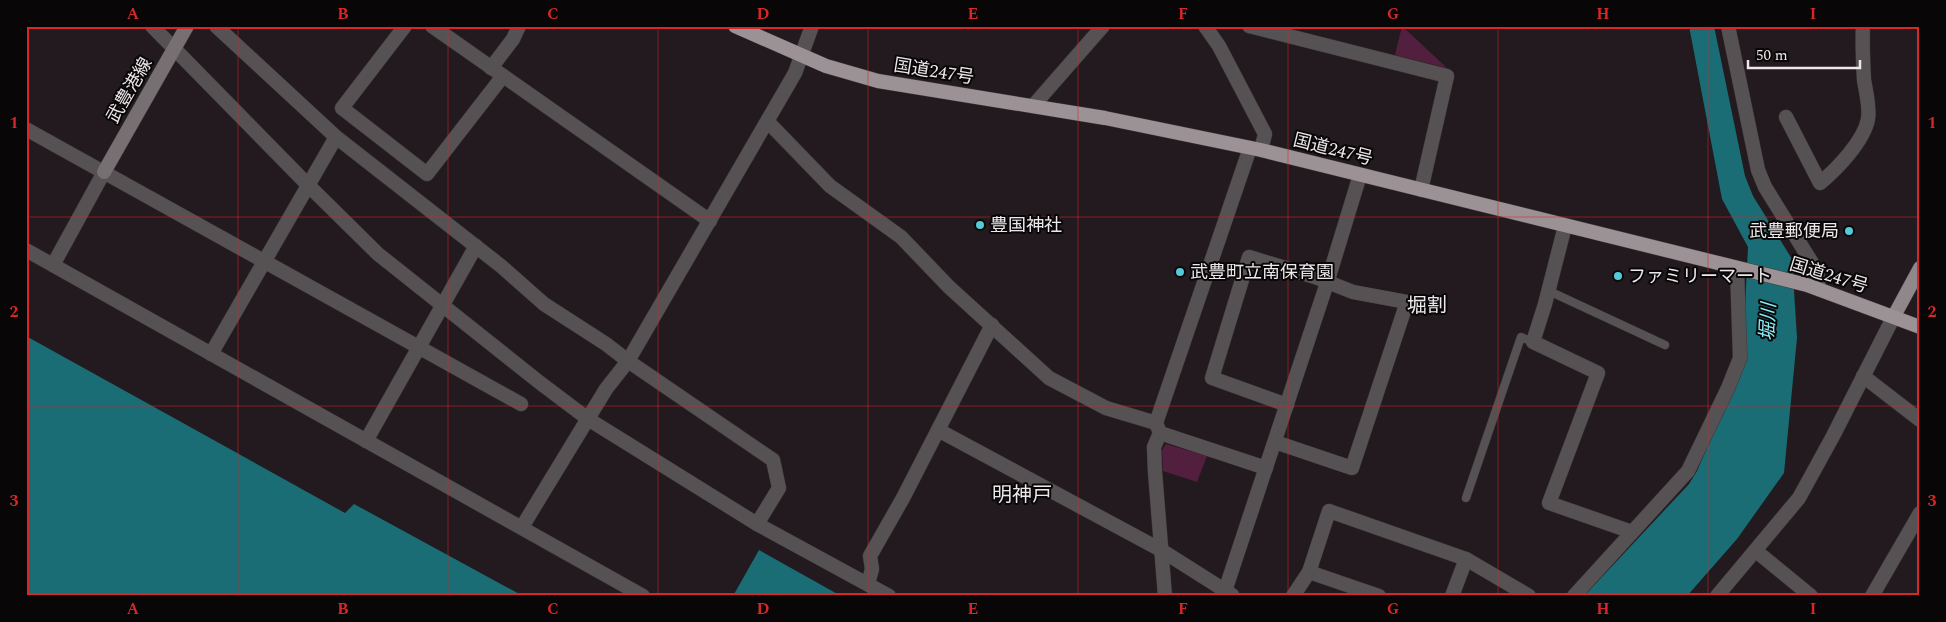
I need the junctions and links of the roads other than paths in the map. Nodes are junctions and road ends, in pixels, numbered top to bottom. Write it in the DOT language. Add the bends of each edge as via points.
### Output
graph roads {
  1 [pos="152,26"];
  2 [pos="187,26"];
  3 [pos="216,26"];
  4 [pos="405,26"];
  5 [pos="432,26"];
  6 [pos="519,26"];
  7 [pos="735,26"];
  8 [pos="812,26"];
  9 [pos="1103,26"];
  10 [pos="1205,26"];
  11 [pos="1249,26"];
  12 [pos="1728,26"];
  13 [pos="1863,26"];
  14 [pos="174,48"];
  15 [pos="801,54"];
  16 [pos="491,68"];
  17 [pos="503,76"];
  18 [pos="1033,106"];
  19 [pos="1786,117"];
  20 [pos="768,122"];
  21 [pos="26,129"];
  22 [pos="336,137"];
  23 [pos="1256,149"];
  24 [pos="104,172"];
  25 [pos="1360,175"];
  26 [pos="307,184"];
  27 [pos="1421,190"];
  28 [pos="710,221"];
  29 [pos="1565,226"];
  30 [pos="476,246"];
  31 [pos="26,250"];
  32 [pos="264,261"];
  33 [pos="53,265"];
  34 [pos="1920,268"];
  35 [pos="1740,269"];
  36 [pos="1328,283"];
  37 [pos="1813,287"];
  38 [pos="1549,291"];
  39 [pos="443,306"];
  40 [pos="1894,316"];
  41 [pos="992,325"];
  42 [pos="1920,327"];
  43 [pos="1533,342"];
  44 [pos="1665,345"];
  45 [pos="419,347"];
  46 [pos="210,354"];
  47 [pos="628,361"];
  48 [pos="1863,376"];
  49 [pos="520,404"];
  50 [pos="1287,405"];
  51 [pos="588,419"];
  52 [pos="1920,420"];
  53 [pos="1158,428"];
  54 [pos="938,430"];
  55 [pos="366,441"];
  56 [pos="1275,442"];
  57 [pos="1266,468"];
  58 [pos="1466,498"];
  59 [pos="1920,513"];
  60 [pos="757,524"];
  61 [pos="522,527"];
  62 [pos="1632,532"];
  63 [pos="1161,550"];
  64 [pos="1756,551"];
  65 [pos="1466,559"];
  66 [pos="1309,572"];
  67 [pos="868,584"];
  68 [pos="1229,593"];
  69 [pos="643,596"];
  70 [pos="889,596"];
  71 [pos="1165,596"];
  72 [pos="1293,596"];
  73 [pos="1379,596"];
  74 [pos="1452,596"];
  75 [pos="1529,596"];
  76 [pos="1574,596"];
  77 [pos="1717,596"];
  78 [pos="1812,596"];
  79 [pos="1872,596"];
  1 -- 14 [label="street"];
  2 -- 14 [label="main road, 武豊港線"];
  3 -- 22 [label="street"];
  4 -- 17 [label="street" via="342,108 427,174"];
  5 -- 16 [label="street"];
  6 -- 16 [label="street"];
  7 -- 15 [label="highway, 国道247号"];
  8 -- 15 [label="street"];
  9 -- 18 [label="street"];
  10 -- 23 [label="street" via="1219,46 1264,134"];
  11 -- 27 [label="street" via="1447,76"];
  12 -- 37 [label="street" via="1758,170 1765,187 1817,271"];
  13 -- 19 [label="street" via="1862,56 1868,117 1865,129 1848,155 1820,183"];
  14 -- 24 [label="main road, 武豊港線"];
  14 -- 26 [label="street"];
  15 -- 18 [label="highway, 国道247号" via="850,74 878,81"];
  15 -- 20 [label="street" via="796,73"];
  16 -- 17 [label="street"];
  17 -- 28 [label="street"];
  18 -- 23 [label="highway, 国道247号"];
  20 -- 28 [label="street"];
  20 -- 41 [label="street" via="830,186 901,237 949,287"];
  21 -- 24 [label="street"];
  22 -- 26 [label="street"];
  22 -- 30 [label="street"];
  23 -- 25 [label="highway, 国道247号"];
  23 -- 53 [label="street"];
  24 -- 32 [label="street"];
  24 -- 33 [label="street"];
  25 -- 27 [label="highway, 国道247号"];
  25 -- 36 [label="street"];
  26 -- 32 [label="street"];
  26 -- 39 [label="street" via="378,254"];
  27 -- 29 [label="highway, 国道247号"];
  28 -- 47 [label="street"];
  29 -- 35 [label="highway, 国道247号"];
  29 -- 38 [label="street"];
  30 -- 39 [label="street"];
  30 -- 47 [label="street" via="544,304"];
  31 -- 33 [label="street"];
  32 -- 45 [label="street"];
  32 -- 46 [label="street"];
  33 -- 46 [label="street"];
  34 -- 40 [label="main road"];
  35 -- 37 [label="highway, 国道247号"];
  35 -- 62 [label="street" via="1740,358 1728,388 1688,472"];
  36 -- 50 [label="street"];
  36 -- 50 [label="street" via="1249,257 1212,378"];
  36 -- 56 [label="street" via="1353,292 1407,302 1352,468"];
  37 -- 40 [label="highway, 国道247号"];
  38 -- 43 [label="street"];
  38 -- 44 [label="lane"];
  39 -- 45 [label="street"];
  39 -- 51 [label="street"];
  40 -- 42 [label="highway, 国道247号"];
  40 -- 48 [label="street"];
  41 -- 53 [label="street" via="1064,388"];
  41 -- 54 [label="street"];
  43 -- 58 [label="lane" via="1521,337"];
  43 -- 62 [label="street" via="1598,373 1549,503"];
  45 -- 49 [label="street"];
  45 -- 55 [label="street"];
  46 -- 55 [label="street"];
  47 -- 51 [label="street"];
  47 -- 60 [label="street" via="772,460 778,488"];
  48 -- 52 [label="street"];
  48 -- 64 [label="street" via="1834,436 1798,498"];
  50 -- 56 [label="street"];
  51 -- 60 [label="street"];
  51 -- 61 [label="street"];
  53 -- 57 [label="street"];
  53 -- 63 [label="street" via="1154,447"];
  54 -- 63 [label="street"];
  54 -- 67 [label="street" via="870,556 872,569"];
  55 -- 61 [label="street"];
  56 -- 57 [label="street"];
  57 -- 68 [label="street"];
  59 -- 79 [label="street"];
  60 -- 67 [label="street"];
  61 -- 69 [label="street"];
  62 -- 76 [label="street"];
  63 -- 68 [label="street"];
  63 -- 71 [label="street"];
  64 -- 77 [label="street"];
  64 -- 78 [label="street"];
  65 -- 66 [label="street" via="1329,510"];
  65 -- 74 [label="street"];
  65 -- 75 [label="street"];
  66 -- 72 [label="street"];
  66 -- 73 [label="street"];
  67 -- 70 [label="street"];
}
